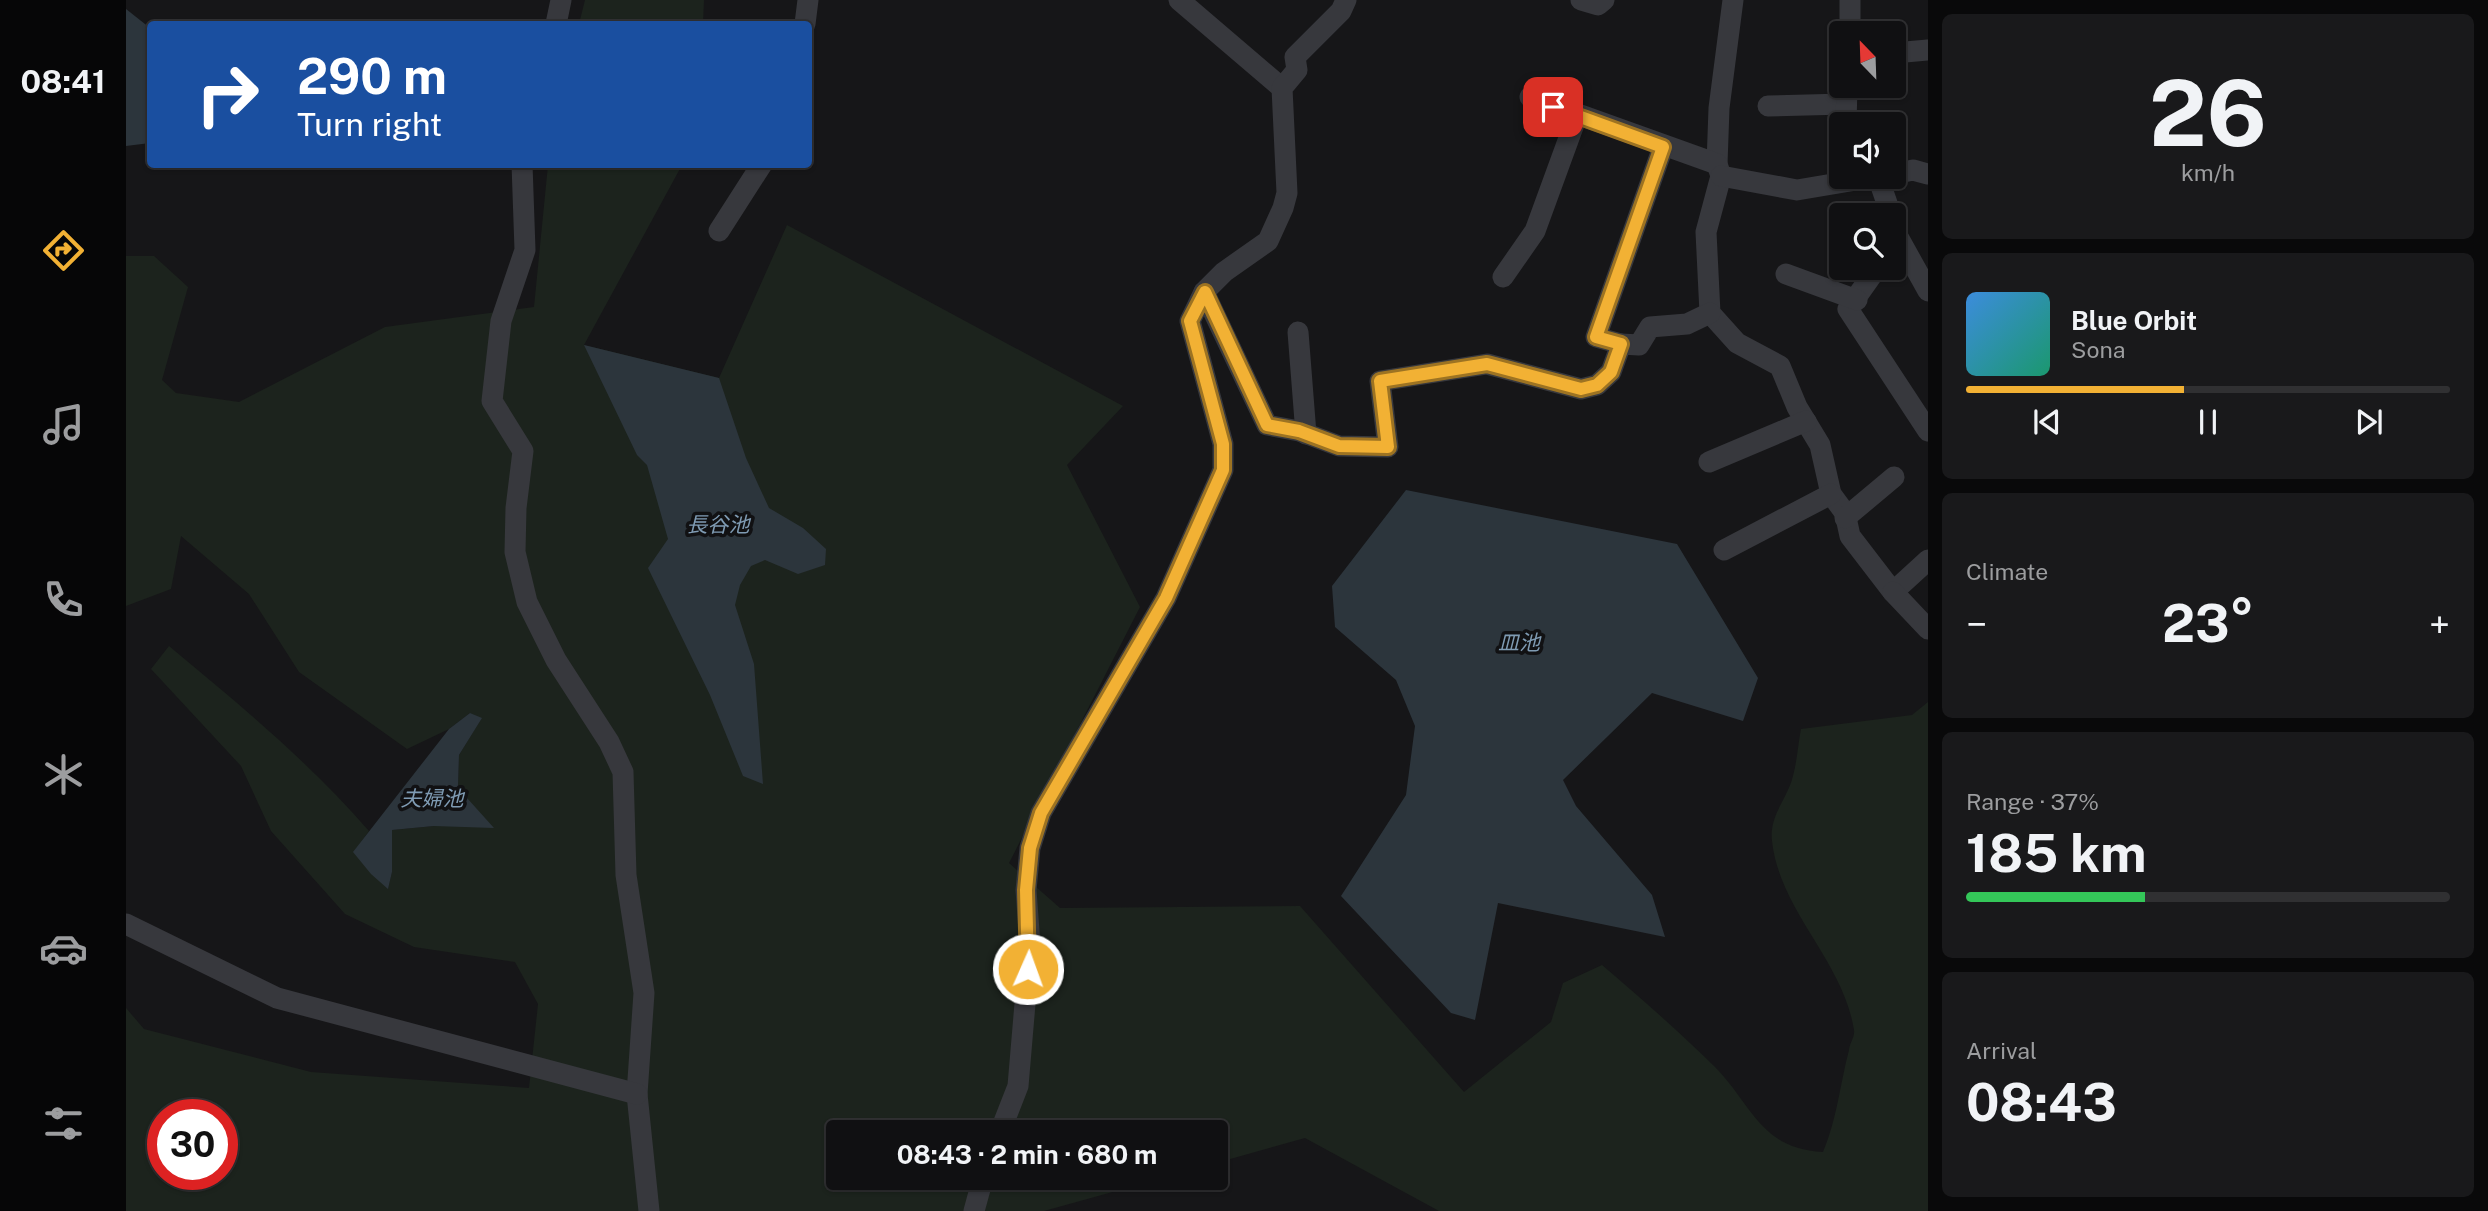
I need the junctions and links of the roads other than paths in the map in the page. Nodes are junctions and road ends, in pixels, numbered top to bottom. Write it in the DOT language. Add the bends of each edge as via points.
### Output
graph roads {
  1 [pos="561,0"];
  2 [pos="808,0"];
  3 [pos="1179,0"];
  4 [pos="1346,0"];
  5 [pos="1581,0"];
  6 [pos="1604,0"];
  7 [pos="1733,0"];
  8 [pos="1850,0"];
  9 [pos="557,21"];
  10 [pos="805,21"];
  11 [pos="1850,21"];
  12 [pos="1928,50"];
  13 [pos="1906,52"];
  14 [pos="1282,88"];
  15 [pos="1530,97"];
  16 [pos="1846,105"];
  17 [pos="1768,106"];
  18 [pos="1577,116"];
  19 [pos="1663,147"];
  20 [pos="522,168"];
  21 [pos="758,168"];
  22 [pos="1719,170"];
  23 [pos="1906,171"];
  24 [pos="1928,174"];
  25 [pos="1829,182"];
  26 [pos="719,231"];
  27 [pos="1906,251"];
  28 [pos="1786,274"];
  29 [pos="1503,277"];
  30 [pos="1870,280"];
  31 [pos="1928,291"];
  32 [pos="1205,292"];
  33 [pos="1857,300"];
  34 [pos="1710,313"];
  35 [pos="1298,332"];
  36 [pos="1621,344"];
  37 [pos="1806,421"];
  38 [pos="1928,431"];
  39 [pos="1306,434"];
  40 [pos="1709,462"];
  41 [pos="1894,477"];
  42 [pos="1831,494"];
  43 [pos="1845,517"];
  44 [pos="1724,550"];
  45 [pos="1928,560"];
  46 [pos="1893,592"];
  47 [pos="1928,629"];
  48 [pos="126,924"];
  49 [pos="637,1094"];
  50 [pos="1005,1120"];
  51 [pos="980,1190"];
  52 [pos="649,1211"];
  53 [pos="974,1211"];
  1 -- 9 [label="street"];
  2 -- 10 [label="street"];
  3 -- 14 [label="street"];
  4 -- 14 [label="street" via="1341,11 1295,57 1297,71"];
  5 -- 6 [label="street" via="1598,5"];
  7 -- 22 [label="street" via="1719,108"];
  8 -- 11 [label="street"];
  12 -- 13 [label="street"];
  14 -- 32 [label="street" via="1287,193 1283,208 1268,241 1224,272"];
  15 -- 18 [label="street"];
  16 -- 17 [label="street"];
  18 -- 19 [label="street"];
  18 -- 29 [label="street" via="1535,231"];
  19 -- 22 [label="street"];
  19 -- 36 [label="street" via="1596,337"];
  20 -- 49 [label="street" via="525,250 501,321 492,401 523,451 515,552 527,602 623,772 625,875 644,993"];
  21 -- 26 [label="street"];
  22 -- 25 [label="street" via="1797,190"];
  22 -- 34 [label="street" via="1706,232"];
  23 -- 24 [label="street"];
  27 -- 31 [label="street"];
  28 -- 33 [label="street"];
  30 -- 33 [label="street"];
  32 -- 39 [label="street" via="1267,425"];
  32 -- 50 [label="street" via="1190,321 1223,444 1223,470 1166,598 1041,813 1030,848 1026,890 1030,945 1018,1086"];
  33 -- 38 [label="street" via="1848,309"];
  34 -- 36 [label="street" via="1687,324 1650,327 1640,345"];
  34 -- 37 [label="street" via="1737,343 1780,366"];
  35 -- 39 [label="street"];
  36 -- 39 [label="street" via="1611,372 1597,385 1581,389 1487,364 1380,381 1388,447 1339,446"];
  37 -- 40 [label="street"];
  37 -- 42 [label="street" via="1820,445"];
  41 -- 43 [label="street"];
  42 -- 43 [label="street"];
  42 -- 44 [label="street"];
  43 -- 46 [label="street" via="1850,536"];
  45 -- 46 [label="street"];
  46 -- 47 [label="street"];
  48 -- 49 [label="street" via="277,998"];
  49 -- 52 [label="street"];
  51 -- 53 [label="street"];
}
